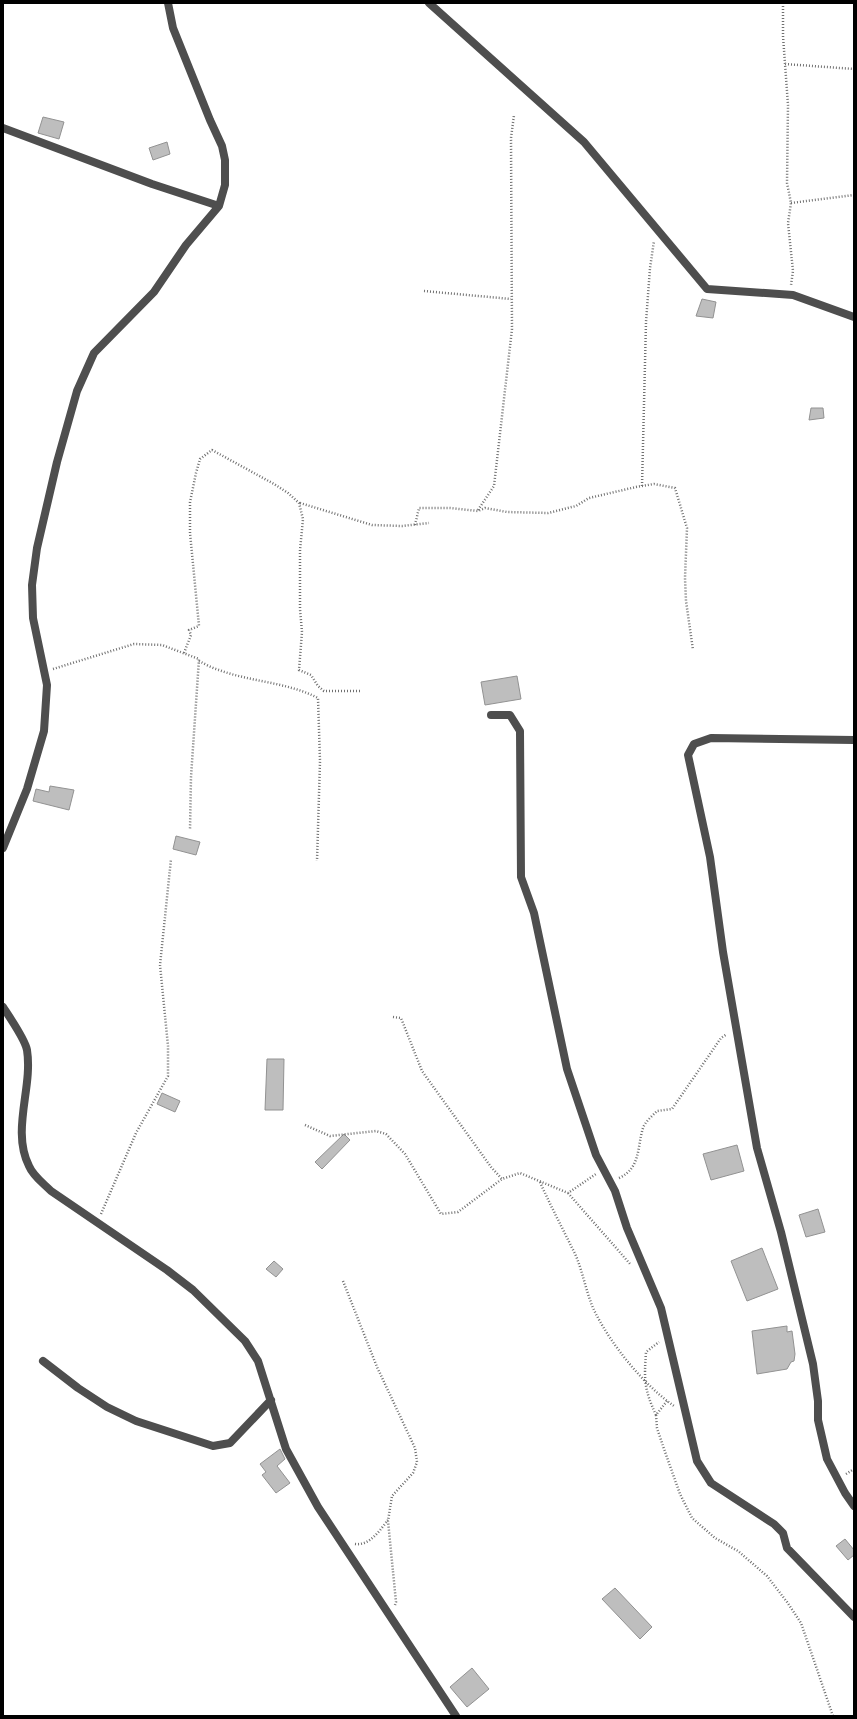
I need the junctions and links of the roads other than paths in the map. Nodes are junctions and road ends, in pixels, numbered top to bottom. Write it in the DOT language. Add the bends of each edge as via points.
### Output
graph roads {
  1 [pos="168,3"];
  2 [pos="429,3"];
  3 [pos="3,128"];
  4 [pos="218,206"];
  5 [pos="854,317"];
  6 [pos="491,715"];
  7 [pos="854,740"];
  8 [pos="3,848"];
  9 [pos="3,1007"];
  10 [pos="43,1361"];
  11 [pos="271,1400"];
  12 [pos="854,1506"];
  13 [pos="854,1617"];
  14 [pos="456,1716"];
  1 -- 4 [label="street" via="173,28 222,146 225,185"];
  2 -- 5 [label="street" via="584,142 707,289 790,295"];
  3 -- 4 [label="street"];
  4 -- 8 [label="street" via="186,245 154,292 94,353 77,391 37,548 32,585 33,618 45,672 47,696 40,745 27,789"];
  6 -- 13 [label="street" via="510,715 520,731 521,877 534,913 567,1069 596,1154 615,1191 627,1228 661,1308 697,1461 707,1479 722,1492 774,1524 783,1533 787,1548"];
  7 -- 12 [label="street" via="711,738 699,740 690,748 688,754 710,857 723,952 757,1148 782,1232 813,1364 818,1420 827,1459"];
  9 -- 11 [label="street" via="26,1048 28,1078 22,1130 28,1166 51,1191 193,1290 245,1341 258,1361"];
  10 -- 11 [label="street" via="107,1407 136,1421 213,1446 230,1443"];
  11 -- 14 [label="street" via="286,1449 318,1507"];
}
